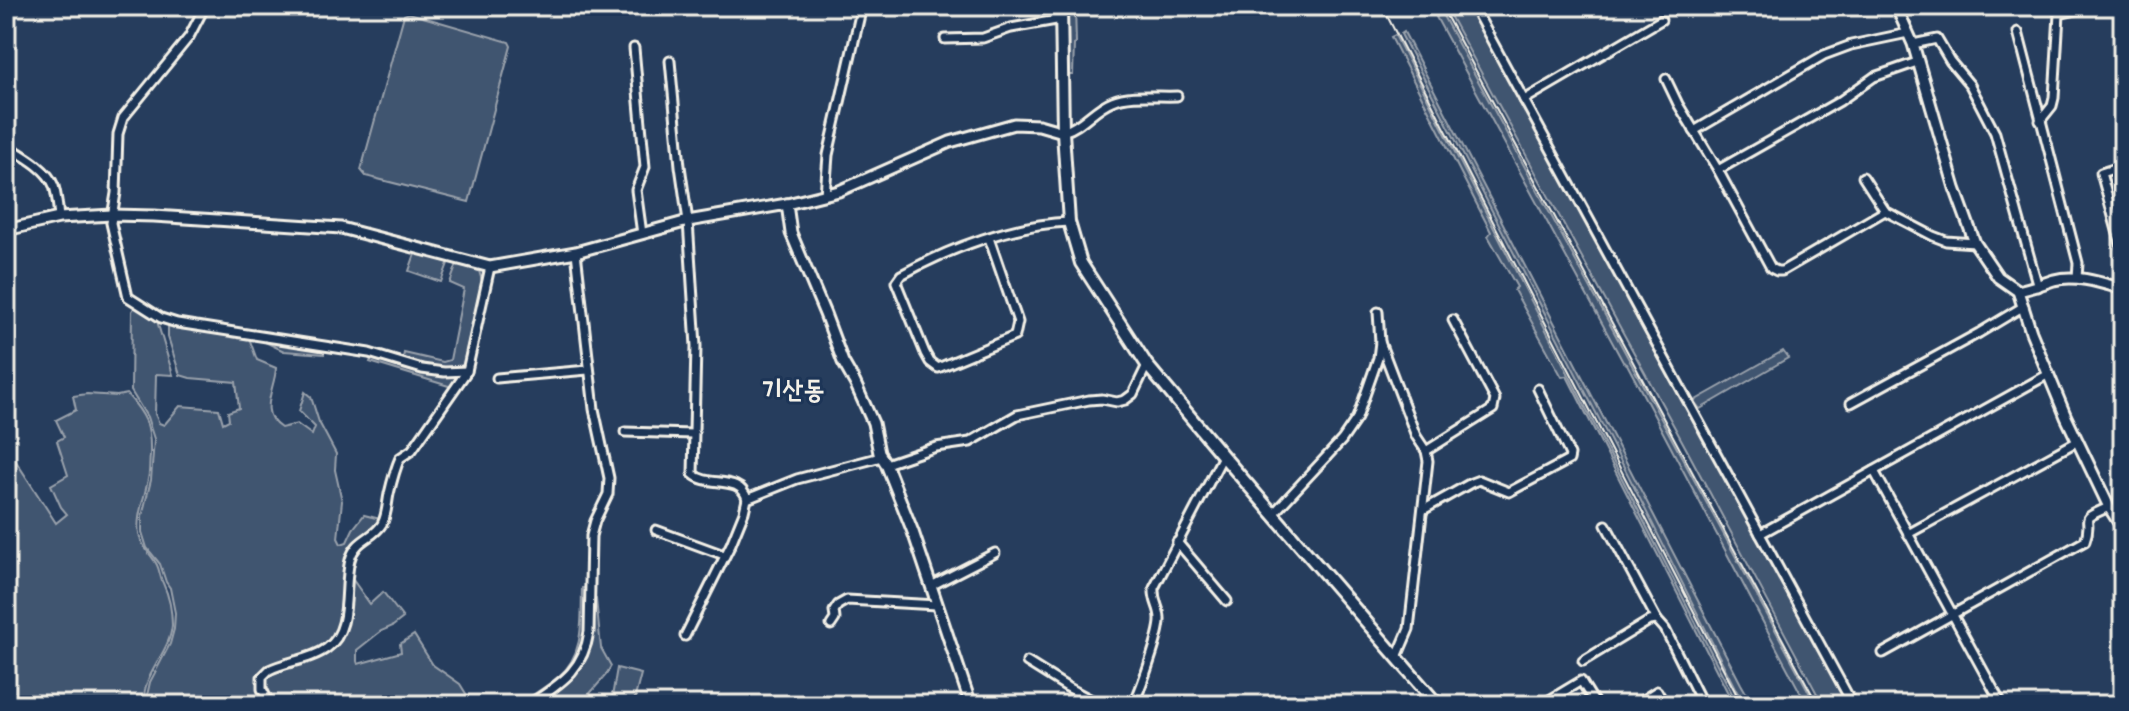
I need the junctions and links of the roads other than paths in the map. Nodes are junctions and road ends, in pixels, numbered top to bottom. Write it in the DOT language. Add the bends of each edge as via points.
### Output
graph roads {
  1 [pos="205,6"];
  2 [pos="862,6"];
  3 [pos="1061,6"];
  4 [pos="1473,6"];
  5 [pos="1896,6"];
  6 [pos="2094,6"];
  7 [pos="2057,10"];
  8 [pos="1062,19"];
  9 [pos="1661,20"];
  10 [pos="2018,32"];
  11 [pos="1908,33"];
  12 [pos="945,39"];
  13 [pos="1913,44"];
  14 [pos="634,48"];
  15 [pos="670,61"];
  16 [pos="1917,62"];
  17 [pos="1666,79"];
  18 [pos="1177,96"];
  19 [pos="1524,100"];
  20 [pos="2040,121"];
  21 [pos="1694,131"];
  22 [pos="1063,132"];
  23 [pos="6,145"];
  24 [pos="2123,166"];
  25 [pos="1718,170"];
  26 [pos="1863,177"];
  27 [pos="825,195"];
  28 [pos="787,204"];
  29 [pos="1885,211"];
  30 [pos="112,215"];
  31 [pos="59,218"];
  32 [pos="688,221"];
  33 [pos="1069,222"];
  34 [pos="6,230"];
  35 [pos="642,234"];
  36 [pos="989,238"];
  37 [pos="1975,243"];
  38 [pos="576,252"];
  39 [pos="2123,252"];
  40 [pos="490,267"];
  41 [pos="2077,278"];
  42 [pos="2038,287"];
  43 [pos="2123,289"];
  44 [pos="2018,291"];
  45 [pos="2024,306"];
  46 [pos="1378,312"];
  47 [pos="1453,320"];
  48 [pos="1380,342"];
  49 [pos="1147,365"];
  50 [pos="588,370"];
  51 [pos="467,371"];
  52 [pos="2047,375"];
  53 [pos="497,378"];
  54 [pos="1538,389"];
  55 [pos="1851,403"];
  56 [pos="625,432"];
  57 [pos="693,434"];
  58 [pos="2078,441"];
  59 [pos="1426,451"];
  60 [pos="1223,456"];
  61 [pos="884,461"];
  62 [pos="1874,471"];
  63 [pos="747,499"];
  64 [pos="2109,507"];
  65 [pos="1423,510"];
  66 [pos="1274,513"];
  67 [pos="1606,525"];
  68 [pos="2123,529"];
  69 [pos="656,530"];
  70 [pos="1760,534"];
  71 [pos="1908,534"];
  72 [pos="1177,542"];
  73 [pos="995,553"];
  74 [pos="724,555"];
  75 [pos="931,586"];
  76 [pos="1227,601"];
  77 [pos="937,605"];
  78 [pos="1953,614"];
  79 [pos="1657,620"];
  80 [pos="831,625"];
  81 [pos="685,636"];
  82 [pos="1883,653"];
  83 [pos="1397,657"];
  84 [pos="1583,661"];
  85 [pos="1027,662"];
  86 [pos="270,705"];
  87 [pos="529,705"];
  88 [pos="971,705"];
  89 [pos="1101,705"];
  90 [pos="1133,705"];
  91 [pos="1438,705"];
  92 [pos="1541,705"];
  93 [pos="1596,705"];
  94 [pos="1635,705"];
  95 [pos="1665,705"];
  96 [pos="1703,705"];
  97 [pos="1853,705"];
  98 [pos="2002,705"];
  1 -- 30 [label="street" via="189,37 123,118"];
  2 -- 27 [label="street" via="828,155"];
  3 -- 8 [label="main road"];
  4 -- 19 [label="street"];
  5 -- 11 [label="street"];
  6 -- 7 [label="street"];
  7 -- 20 [label="street" via="2054,98"];
  8 -- 12 [label="street" via="983,38"];
  8 -- 22 [label="main road"];
  9 -- 19 [label="street"];
  10 -- 20 [label="street"];
  11 -- 13 [label="street"];
  11 -- 21 [label="street" via="1824,55"];
  13 -- 16 [label="street"];
  13 -- 42 [label="street" via="1937,39 1995,133"];
  14 -- 35 [label="street" via="645,167 636,190"];
  15 -- 32 [label="street"];
  16 -- 25 [label="street" via="1874,77"];
  16 -- 37 [label="street"];
  17 -- 21 [label="street"];
  18 -- 22 [label="street" via="1109,102"];
  19 -- 70 [label="street"];
  20 -- 41 [label="street" via="2078,263"];
  21 -- 25 [label="street"];
  22 -- 27 [label="street" via="1014,124 950,142"];
  22 -- 33 [label="main road"];
  23 -- 31 [label="street" via="48,176"];
  24 -- 39 [label="street" via="2101,173"];
  25 -- 29 [label="street" via="1777,271"];
  26 -- 29 [label="street"];
  27 -- 28 [label="street"];
  28 -- 32 [label="street"];
  28 -- 61 [label="street" via="791,233 869,412"];
  29 -- 37 [label="street" via="1946,241"];
  30 -- 31 [label="street"];
  30 -- 40 [label="street" via="341,228"];
  30 -- 51 [label="street" via="128,297 161,318 369,353 422,369"];
  31 -- 34 [label="street"];
  32 -- 35 [label="street"];
  32 -- 57 [label="street" via="696,346"];
  33 -- 36 [label="street"];
  33 -- 49 [label="main road" via="1081,263"];
  35 -- 38 [label="street"];
  36 -- 36 [label="street" via="1018,322 1015,336 938,368 921,345 896,282 923,263"];
  37 -- 44 [label="street" via="1998,277"];
  38 -- 40 [label="street"];
  38 -- 50 [label="street"];
  40 -- 51 [label="street"];
  41 -- 42 [label="street"];
  41 -- 43 [label="street"];
  42 -- 44 [label="street"];
  44 -- 45 [label="street"];
  45 -- 52 [label="street"];
  45 -- 55 [label="street"];
  46 -- 48 [label="street"];
  47 -- 59 [label="street" via="1495,399 1493,409"];
  48 -- 59 [label="street"];
  48 -- 66 [label="street" via="1357,418"];
  49 -- 60 [label="main road"];
  49 -- 61 [label="street" via="1125,400 1089,400 1017,415 970,442"];
  50 -- 53 [label="street"];
  50 -- 87 [label="street" via="609,478 591,536 586,648 565,681"];
  51 -- 86 [label="street" via="412,450 400,458 384,521 352,553 337,637 328,648 262,677"];
  52 -- 58 [label="street"];
  52 -- 62 [label="street"];
  54 -- 65 [label="street" via="1569,460 1509,492 1479,480"];
  56 -- 57 [label="street"];
  57 -- 63 [label="street" via="693,474 737,486"];
  58 -- 64 [label="street"];
  58 -- 71 [label="street"];
  59 -- 65 [label="street"];
  60 -- 66 [label="main road"];
  60 -- 72 [label="street"];
  61 -- 63 [label="street" via="797,479"];
  61 -- 75 [label="street"];
  62 -- 70 [label="street"];
  62 -- 71 [label="street"];
  63 -- 74 [label="street"];
  64 -- 68 [label="street"];
  64 -- 78 [label="street" via="2088,516 2085,541"];
  65 -- 83 [label="street" via="1409,629"];
  66 -- 83 [label="main road"];
  67 -- 79 [label="street"];
  69 -- 74 [label="street"];
  70 -- 97 [label="street"];
  71 -- 78 [label="street"];
  72 -- 76 [label="street"];
  72 -- 90 [label="street" via="1154,588 1161,622"];
  73 -- 75 [label="street"];
  74 -- 81 [label="street"];
  75 -- 77 [label="street"];
  77 -- 80 [label="street" via="847,600 834,611"];
  77 -- 88 [label="street"];
  78 -- 82 [label="street"];
  78 -- 98 [label="street"];
  79 -- 84 [label="street"];
  79 -- 96 [label="street"];
  83 -- 91 [label="main road"];
  85 -- 89 [label="street"];
  92 -- 93 [label="street" via="1581,681"];
  94 -- 95 [label="street" via="1657,691"];
}
